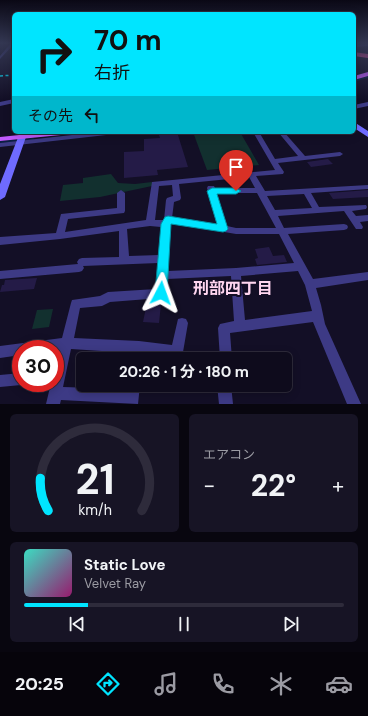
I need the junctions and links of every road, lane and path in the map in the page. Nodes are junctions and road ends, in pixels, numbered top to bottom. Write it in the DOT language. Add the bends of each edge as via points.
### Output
graph roads {
  1 [pos="368,74"];
  2 [pos="356,77"];
  3 [pos="12,101"];
  4 [pos="0,104"];
  5 [pos="368,104"];
  6 [pos="356,107"];
  7 [pos="356,126"];
  8 [pos="58,134"];
  9 [pos="92,134"];
  10 [pos="257,134"];
  11 [pos="283,134"];
  12 [pos="368,135"];
  13 [pos="0,139"];
  14 [pos="21,140"];
  15 [pos="0,145"];
  16 [pos="340,154"];
  17 [pos="303,158"];
  18 [pos="274,161"];
  19 [pos="252,175"];
  20 [pos="175,182"];
  21 [pos="368,187"];
  22 [pos="306,191"];
  23 [pos="262,192"];
  24 [pos="121,193"];
  25 [pos="0,197"];
  26 [pos="363,207"];
  27 [pos="346,208"];
  28 [pos="317,210"];
  29 [pos="273,213"];
  30 [pos="368,218"];
  31 [pos="167,222"];
  32 [pos="150,223"];
  33 [pos="123,227"];
  34 [pos="344,227"];
  35 [pos="223,229"];
  36 [pos="282,231"];
  37 [pos="60,236"];
  38 [pos="0,241"];
  39 [pos="163,259"];
  40 [pos="124,261"];
  41 [pos="300,267"];
  42 [pos="236,272"];
  43 [pos="0,275"];
  44 [pos="162,275"];
  45 [pos="368,276"];
  46 [pos="310,284"];
  47 [pos="317,316"];
  48 [pos="182,323"];
  49 [pos="240,326"];
  50 [pos="66,343"];
  51 [pos="12,350"];
  52 [pos="64,351"];
  53 [pos="0,352"];
  54 [pos="131,352"];
  55 [pos="177,352"];
  56 [pos="226,352"];
  57 [pos="12,380"];
  58 [pos="0,381"];
  59 [pos="225,392"];
  60 [pos="132,395"];
  61 [pos="55,399"];
  62 [pos="226,404"];
  63 [pos="354,404"];
  1 -- 2 [label="main road"];
  3 -- 4 [label="street"];
  5 -- 6 [label="street"];
  7 -- 12 [label="street"];
  8 -- 14 [label="main road"];
  9 -- 14 [label="street"];
  10 -- 18 [label="street"];
  11 -- 17 [label="street"];
  13 -- 14 [label="main road"];
  14 -- 15 [label="street"];
  14 -- 25 [label="street"];
  16 -- 17 [label="street"];
  17 -- 18 [label="street"];
  18 -- 19 [label="street" via="280,172"];
  19 -- 20 [label="street"];
  19 -- 23 [label="street"];
  20 -- 31 [label="street" via="177,198 170,200"];
  20 -- 32 [label="street" via="155,184"];
  21 -- 22 [label="street"];
  22 -- 23 [label="street"];
  22 -- 28 [label="street"];
  23 -- 29 [label="street"];
  23 -- 35 [label="street" via="211,189"];
  24 -- 37 [label="street" via="121,211 64,216"];
  26 -- 27 [label="street"];
  27 -- 28 [label="street"];
  27 -- 30 [label="street" via="356,223"];
  28 -- 29 [label="street"];
  29 -- 36 [label="street"];
  31 -- 32 [label="street"];
  31 -- 35 [label="street"];
  31 -- 39 [label="street"];
  32 -- 33 [label="street"];
  33 -- 37 [label="street"];
  33 -- 40 [label="street"];
  34 -- 36 [label="street"];
  35 -- 36 [label="street"];
  36 -- 41 [label="street"];
  37 -- 38 [label="street"];
  39 -- 40 [label="street"];
  39 -- 44 [label="street"];
  40 -- 43 [label="street"];
  41 -- 42 [label="street"];
  41 -- 46 [label="street"];
  42 -- 44 [label="street"];
  42 -- 49 [label="street"];
  44 -- 50 [label="street" via="161,293 108,297 102,301 76,303"];
  45 -- 46 [label="street"];
  46 -- 47 [label="street"];
  47 -- 49 [label="street"];
  47 -- 63 [label="street"];
  48 -- 55 [label="street"];
  49 -- 56 [label="street" via="224,328"];
  50 -- 52 [label="street"];
  50 -- 54 [label="street"];
  51 -- 53 [label="street"];
  57 -- 58 [label="street"];
  59 -- 62 [label="street"];
  60 -- 61 [label="street"];
}
